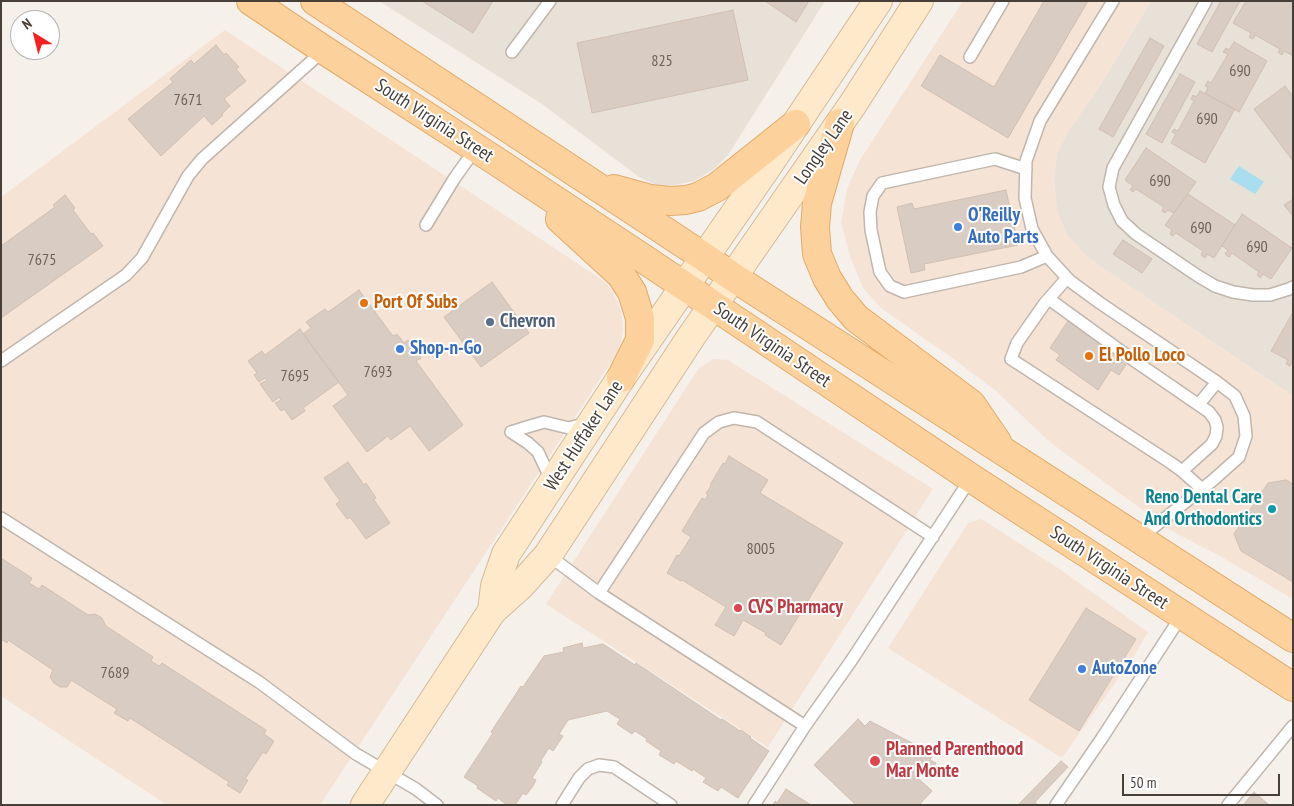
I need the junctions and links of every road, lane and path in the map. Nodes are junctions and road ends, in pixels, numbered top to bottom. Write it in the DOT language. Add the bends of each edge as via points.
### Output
graph roads {
  1 [pos="251,1"];
  2 [pos="315,1"];
  3 [pos="550,1"];
  4 [pos="878,1"];
  5 [pos="919,1"];
  6 [pos="1003,1"];
  7 [pos="1113,1"];
  8 [pos="1206,1"];
  9 [pos="324,50"];
  10 [pos="512,52"];
  11 [pos="970,57"];
  12 [pos="840,123"];
  13 [pos="796,124"];
  14 [pos="486,154"];
  15 [pos="1026,169"];
  16 [pos="593,184"];
  17 [pos="426,226"];
  18 [pos="1047,256"];
  19 [pos="695,271"];
  20 [pos="1067,278"];
  21 [pos="1293,286"];
  22 [pos="723,291"];
  23 [pos="1049,299"];
  24 [pos="1,361"];
  25 [pos="621,378"];
  26 [pos="1217,382"];
  27 [pos="1199,404"];
  28 [pos="594,421"];
  29 [pos="1006,454"];
  30 [pos="1182,471"];
  31 [pos="971,478"];
  32 [pos="553,484"];
  33 [pos="1202,489"];
  34 [pos="1,518"];
  35 [pos="933,537"];
  36 [pos="1061,537"];
  37 [pos="1139,540"];
  38 [pos="548,555"];
  39 [pos="599,593"];
  40 [pos="492,611"];
  41 [pos="1182,615"];
  42 [pos="1293,638"];
  43 [pos="1293,687"];
  44 [pos="804,726"];
  45 [pos="1293,726"];
  46 [pos="387,772"];
  47 [pos="365,805"];
  48 [pos="437,805"];
  49 [pos="562,805"];
  50 [pos="671,805"];
  51 [pos="754,805"];
  52 [pos="1056,805"];
  53 [pos="1228,805"];
  1 -- 9 [label="main road, South Virginia Street"];
  2 -- 16 [label="main road, South Virginia Street"];
  3 -- 10 [label="lane"];
  4 -- 13 [label="street, Longley Lane"];
  5 -- 12 [label="street, Longley Lane"];
  6 -- 11 [label="lane"];
  7 -- 15 [label="lane" via="1040,120"];
  8 -- 21 [label="lane" via="1113,168 1109,187 1114,205 1122,221 1136,234 1215,286 1233,292 1270,295"];
  9 -- 14 [label="main road, South Virginia Street"];
  9 -- 24 [label="lane" via="197,165 142,258 126,276"];
  12 -- 22 [label="street, Longley Lane"];
  12 -- 29 [label="main road" via="817,203 817,254 827,278 856,318 971,404"];
  13 -- 16 [label="main road" via="717,187 698,197 670,201 650,199"];
  13 -- 19 [label="street, Longley Lane"];
  14 -- 17 [label="lane" via="454,179"];
  14 -- 19 [label="main road, South Virginia Street"];
  14 -- 25 [label="main road" via="621,275 632,292 640,318 640,340"];
  15 -- 18 [label="lane" via="1025,198 1030,221"];
  15 -- 18 [label="lane" via="995,159 882,183 872,196 870,212 880,272 890,286 904,292 1021,267"];
  16 -- 19 [label="main road, South Virginia Street"];
  18 -- 20 [label="lane"];
  19 -- 22 [label="main road, South Virginia Street"];
  19 -- 22 [label="main road, South Virginia Street"];
  19 -- 25 [label="street, West Huffaker Lane"];
  20 -- 23 [label="lane"];
  20 -- 26 [label="lane"];
  22 -- 29 [label="main road, South Virginia Street"];
  22 -- 31 [label="main road, South Virginia Street"];
  22 -- 38 [label="street, West Huffaker Lane"];
  23 -- 27 [label="lane"];
  23 -- 30 [label="lane" via="1017,343 1011,359"];
  25 -- 28 [label="street, West Huffaker Lane"];
  26 -- 27 [label="lane"];
  26 -- 33 [label="lane" via="1235,396 1244,416 1246,436 1239,457"];
  27 -- 30 [label="lane" via="1215,420 1216,436 1212,444"];
  28 -- 32 [label="street, West Huffaker Lane"];
  28 -- 32 [label="lane" via="569,428 544,422 512,432 538,452"];
  29 -- 37 [label="main road, South Virginia Street"];
  30 -- 33 [label="lane"];
  31 -- 35 [label="lane"];
  31 -- 36 [label="main road, South Virginia Street"];
  32 -- 40 [label="street, West Huffaker Lane" via="506,554 495,586"];
  33 -- 37 [label="lane"];
  34 -- 46 [label="lane" via="259,682 356,754"];
  35 -- 39 [label="lane" via="757,422 734,418 720,422 704,433"];
  35 -- 44 [label="lane"];
  36 -- 37 [label="main road" via="1090,536 1115,552 1129,548"];
  36 -- 41 [label="main road, South Virginia Street"];
  37 -- 42 [label="main road, South Virginia Street"];
  38 -- 39 [label="lane"];
  38 -- 40 [label="street, West Huffaker Lane"];
  39 -- 44 [label="lane"];
  40 -- 46 [label="street, West Huffaker Lane"];
  41 -- 43 [label="main road, South Virginia Street"];
  41 -- 52 [label="lane"];
  44 -- 51 [label="lane"];
  45 -- 53 [label="lane"];
  46 -- 47 [label="street, West Huffaker Lane"];
  46 -- 48 [label="lane"];
  49 -- 50 [label="lane" via="579,778 588,769 600,765 614,767"];
}
